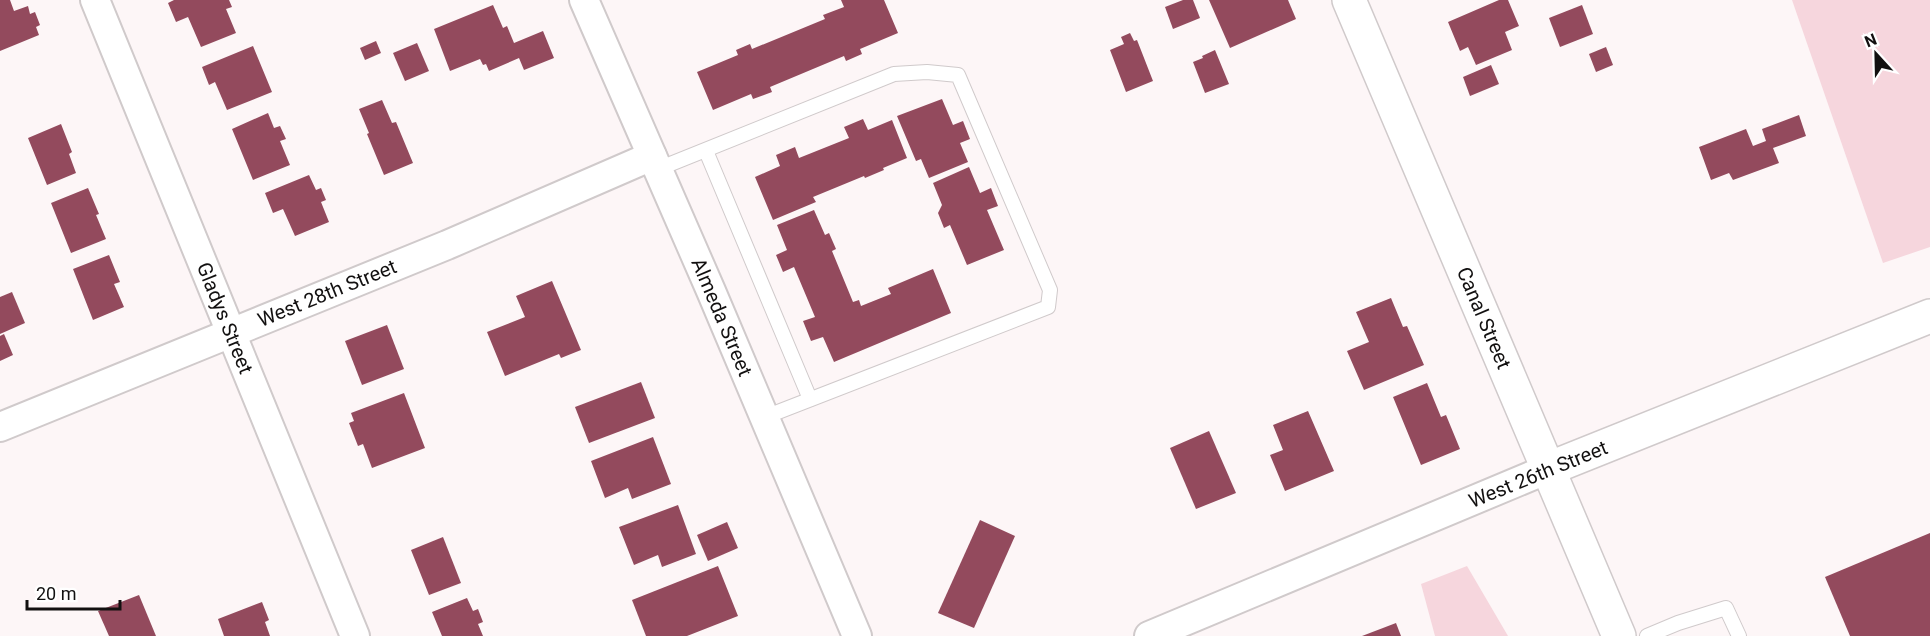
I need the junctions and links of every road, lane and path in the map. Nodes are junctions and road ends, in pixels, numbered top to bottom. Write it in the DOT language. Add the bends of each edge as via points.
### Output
graph roads {
  1 [pos="95,0"];
  2 [pos="584,0"];
  3 [pos="1349,0"];
  4 [pos="706,151"];
  5 [pos="655,162"];
  6 [pos="1930,316"];
  7 [pos="231,332"];
  8 [pos="810,399"];
  9 [pos="765,417"];
  10 [pos="0,426"];
  11 [pos="1548,469"];
  12 [pos="354,636"];
  13 [pos="857,636"];
  14 [pos="1149,636"];
  15 [pos="1619,636"];
  16 [pos="1647,636"];
  17 [pos="1739,636"];
  1 -- 7 [label="street, Gladys Street"];
  2 -- 5 [label="street, Almeda Street"];
  3 -- 11 [label="street, Canal Street"];
  4 -- 5 [label="lane"];
  4 -- 8 [label="lane"];
  4 -- 8 [label="lane" via="894,74 958,75 1050,290 1048,307"];
  5 -- 7 [label="street, West 28th Street"];
  5 -- 9 [label="street, Almeda Street"];
  6 -- 11 [label="street, West 26th Street"];
  7 -- 10 [label="street, West 28th Street"];
  7 -- 12 [label="street, Gladys Street"];
  8 -- 9 [label="lane"];
  9 -- 13 [label="street, Almeda Street"];
  11 -- 14 [label="street, West 26th Street"];
  11 -- 15 [label="street, Canal Street"];
  16 -- 17 [label="lane" via="1726,608"];
}
